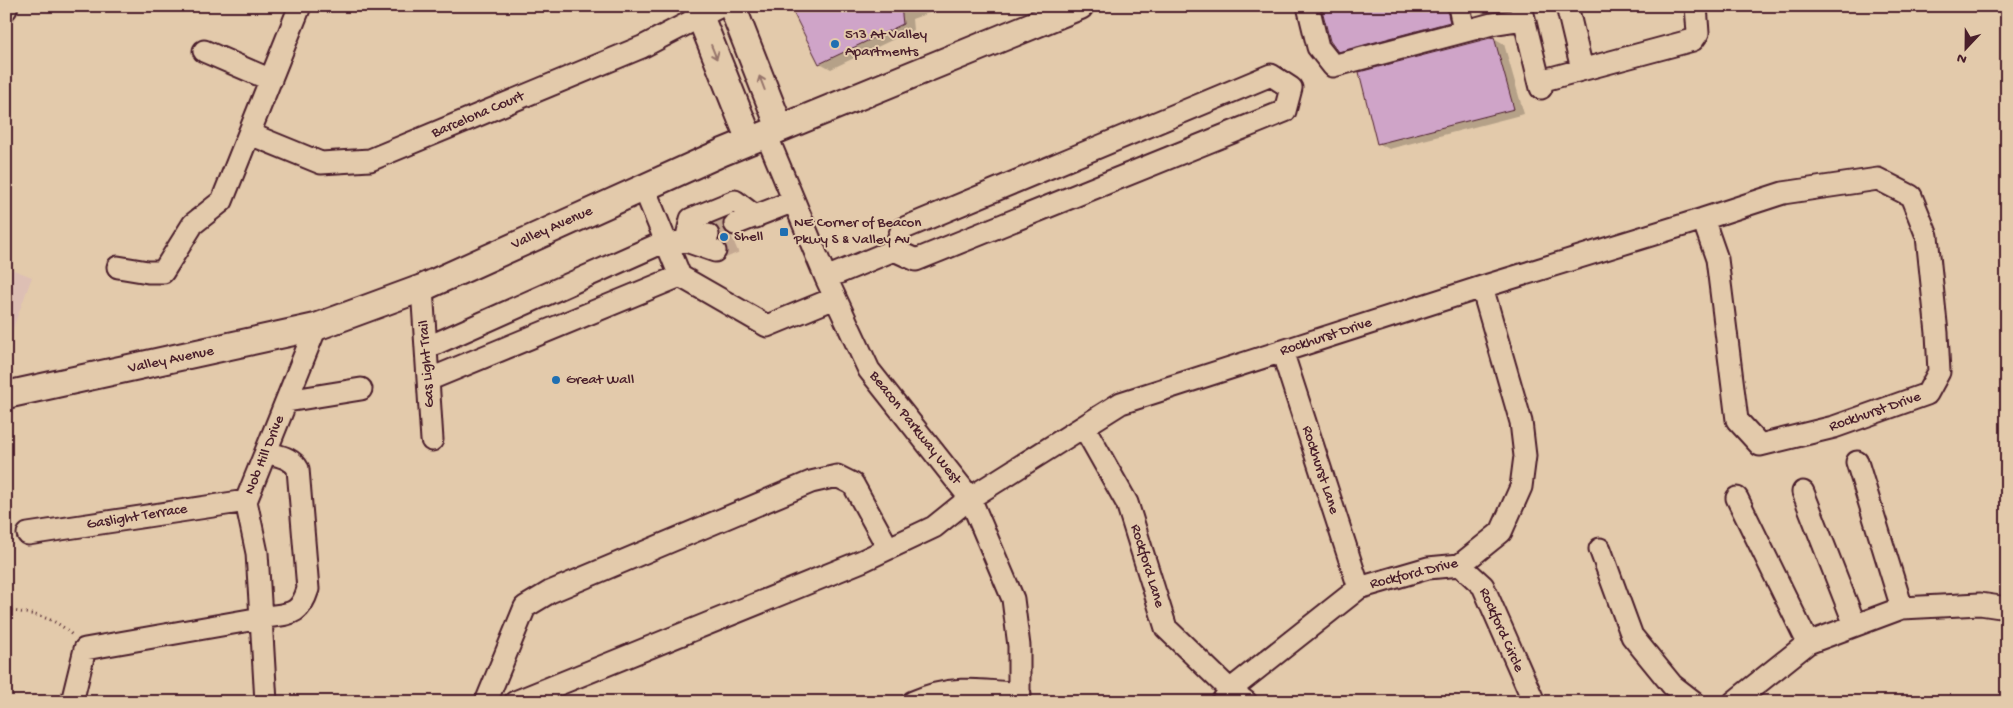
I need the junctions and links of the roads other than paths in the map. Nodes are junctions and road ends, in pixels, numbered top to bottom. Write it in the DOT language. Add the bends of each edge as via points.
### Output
graph roads {
  1 [pos="300,6"];
  2 [pos="732,6"];
  3 [pos="1080,6"];
  4 [pos="1308,6"];
  5 [pos="1459,6"];
  6 [pos="1567,6"];
  7 [pos="1696,6"];
  8 [pos="706,9"];
  9 [pos="1522,13"];
  10 [pos="1464,31"];
  11 [pos="204,51"];
  12 [pos="1582,70"];
  13 [pos="271,80"];
  14 [pos="250,134"];
  15 [pos="765,134"];
  16 [pos="644,188"];
  17 [pos="794,200"];
  18 [pos="756,217"];
  19 [pos="1703,219"];
  20 [pos="738,232"];
  21 [pos="673,242"];
  22 [pos="712,243"];
  23 [pos="894,250"];
  24 [pos="118,267"];
  25 [pos="680,276"];
  26 [pos="826,278"];
  27 [pos="1482,287"];
  28 [pos="422,288"];
  29 [pos="835,298"];
  30 [pos="316,328"];
  31 [pos="426,348"];
  32 [pos="1282,351"];
  33 [pos="428,380"];
  34 [pos="361,389"];
  35 [pos="6,395"];
  36 [pos="287,401"];
  37 [pos="1084,427"];
  38 [pos="432,440"];
  39 [pos="266,452"];
  40 [pos="1857,462"];
  41 [pos="1803,492"];
  42 [pos="970,498"];
  43 [pos="1737,498"];
  44 [pos="246,501"];
  45 [pos="28,534"];
  46 [pos="888,548"];
  47 [pos="1600,550"];
  48 [pos="1460,565"];
  49 [pos="1359,588"];
  50 [pos="1902,608"];
  51 [pos="2007,608"];
  52 [pos="261,618"];
  53 [pos="1855,625"];
  54 [pos="1808,643"];
  55 [pos="1020,698"];
  56 [pos="1233,698"];
  57 [pos="72,702"];
  58 [pos="266,702"];
  59 [pos="487,702"];
  60 [pos="515,702"];
  61 [pos="913,702"];
  62 [pos="1534,702"];
  63 [pos="1694,702"];
  64 [pos="1734,702"];
  1 -- 13 [label="street"];
  15 -- 2 [label="main road, one-way"];
  3 -- 15 [label="main road, Valley Avenue"];
  4 -- 10 [label="street" via="1318,48 1332,66"];
  5 -- 10 [label="street"];
  6 -- 12 [label="street"];
  7 -- 12 [label="street" via="1698,32 1693,40"];
  8 -- 14 [label="street, Barcelona Court" via="642,47 370,160 321,163"];
  8 -- 15 [label="main road, one-way"];
  9 -- 10 [label="street"];
  9 -- 12 [label="street" via="1540,85"];
  11 -- 13 [label="street"];
  13 -- 14 [label="street"];
  14 -- 24 [label="street" via="222,200 194,224 163,272"];
  15 -- 16 [label="main road, Valley Avenue"];
  15 -- 17 [label="street, Beacon Parkway West"];
  16 -- 21 [label="street"];
  16 -- 28 [label="main road, Valley Avenue"];
  17 -- 18 [label="street"];
  17 -- 26 [label="street, Beacon Parkway West"];
  18 -- 20 [label="street"];
  18 -- 21 [label="street" via="735,201 691,219"];
  19 -- 19 [label="street, Rockhurst Drive" via="1717,259 1737,420 1760,445 1834,427 1927,394 1939,372 1937,332 1927,236 1911,196 1878,179 1783,193"];
  19 -- 27 [label="street, Rockhurst Drive"];
  21 -- 22 [label="street"];
  21 -- 25 [label="street"];
  21 -- 31 [label="street"];
  23 -- 23 [label="street" via="902,229 1271,75 1291,88 1285,111 1072,198 916,260"];
  23 -- 26 [label="street"];
  25 -- 29 [label="street" via="767,326"];
  25 -- 33 [label="street"];
  26 -- 29 [label="street, Beacon Parkway West"];
  27 -- 32 [label="street, Rockhurst Drive"];
  27 -- 48 [label="street, Rockford Drive" via="1521,422 1525,456 1521,487 1501,532"];
  28 -- 30 [label="main road, Valley Avenue"];
  28 -- 31 [label="street, Gas Light Trail"];
  29 -- 42 [label="street, Beacon Parkway West" via="868,370"];
  30 -- 35 [label="main road, Valley Avenue"];
  30 -- 36 [label="street, Nob Hill Drive"];
  31 -- 33 [label="street, Gas Light Trail"];
  32 -- 37 [label="street, Rockhurst Drive" via="1121,403"];
  32 -- 49 [label="street, Rockhurst Lane"];
  33 -- 38 [label="street, Gas Light Trail"];
  34 -- 36 [label="street"];
  36 -- 39 [label="street, Nob Hill Drive"];
  37 -- 42 [label="street, Rockhurst Drive"];
  37 -- 56 [label="street, Rockford Lane" via="1127,502 1166,628"];
  39 -- 44 [label="street, Nob Hill Drive"];
  39 -- 52 [label="street" via="288,459 298,469 308,589 303,605 297,610"];
  40 -- 50 [label="street"];
  41 -- 53 [label="street"];
  42 -- 46 [label="street, Rockhurst Drive" via="934,527"];
  42 -- 55 [label="street, Beacon Parkway West" via="1013,599 1019,646"];
  43 -- 54 [label="street"];
  44 -- 45 [label="street, Gaslight Terrace"];
  44 -- 52 [label="street, Nob Hill Drive" via="257,554"];
  46 -- 59 [label="street" via="853,484 837,476 811,482 550,592 526,607"];
  46 -- 60 [label="street, Rockhurst Drive"];
  47 -- 63 [label="street" via="1632,636 1672,685"];
  48 -- 49 [label="street, Rockford Drive" via="1428,568"];
  48 -- 62 [label="street, Rockford Circle" via="1483,586"];
  49 -- 56 [label="street, Rockford Drive"];
  50 -- 51 [label="street" via="1980,604"];
  50 -- 53 [label="street"];
  52 -- 57 [label="street" via="85,649"];
  52 -- 58 [label="street, Nob Hill Drive"];
  53 -- 54 [label="street"];
  54 -- 64 [label="street"];
  55 -- 61 [label="street" via="965,689 933,692"];
}
